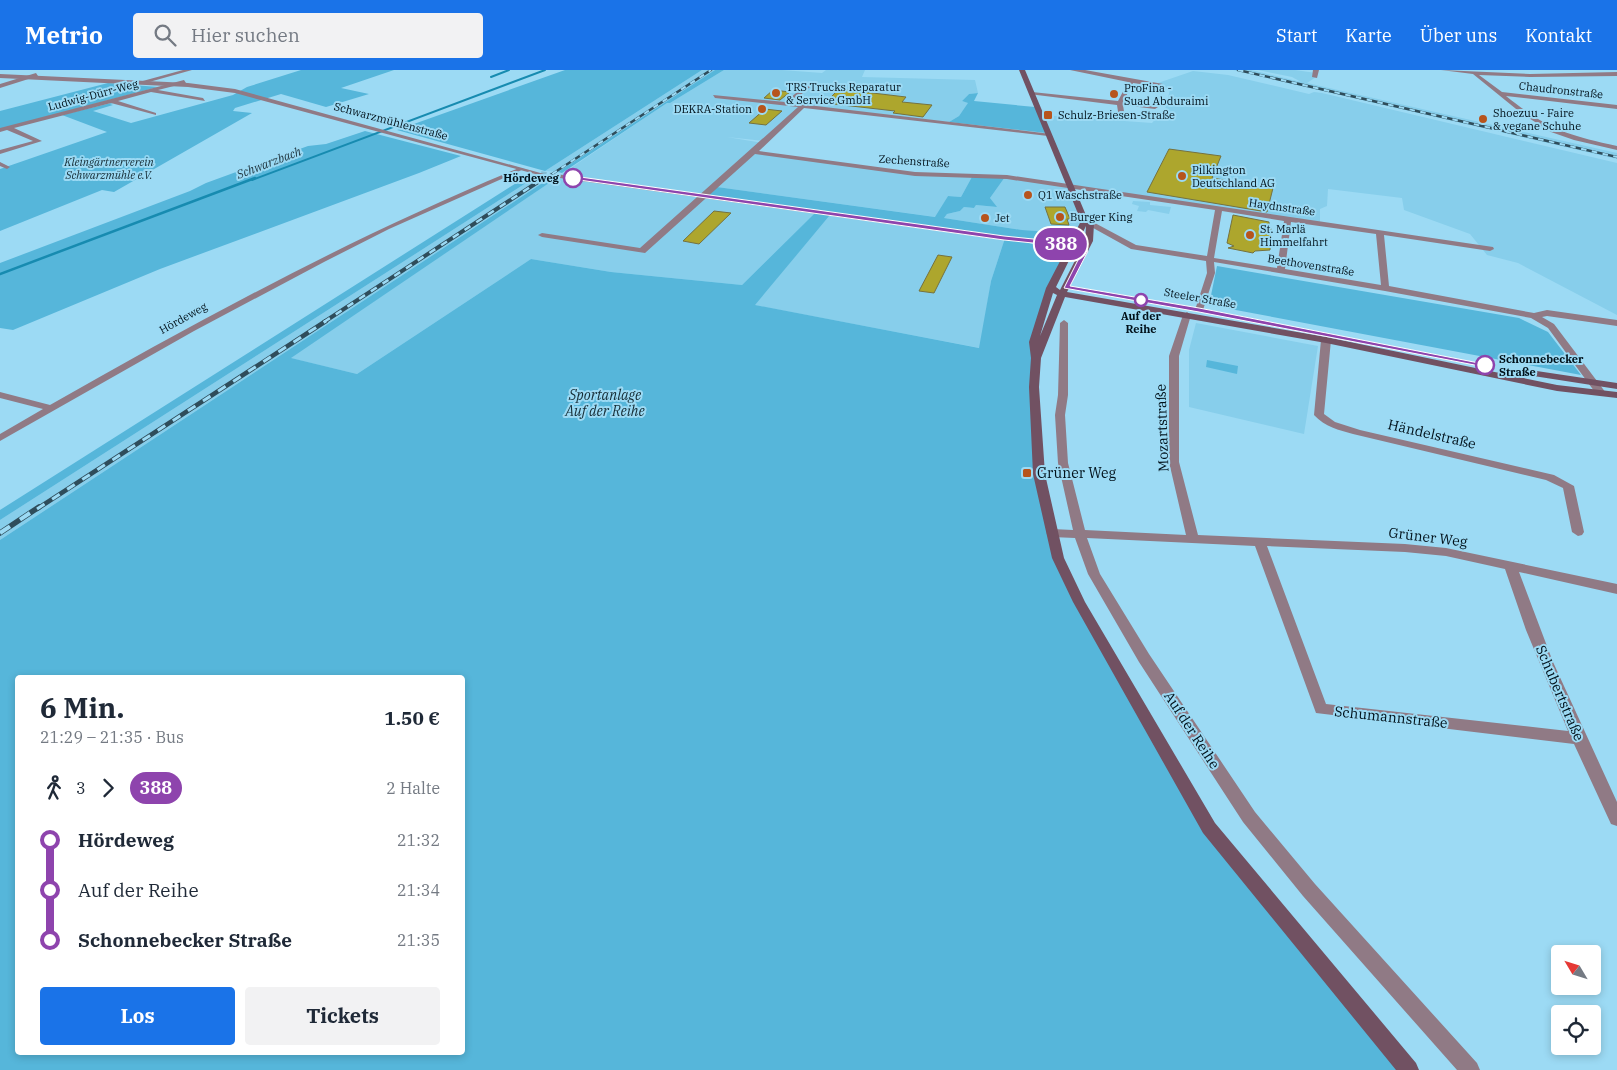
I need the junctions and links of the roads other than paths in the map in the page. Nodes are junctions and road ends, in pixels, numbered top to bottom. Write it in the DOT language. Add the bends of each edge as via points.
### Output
graph roads {
  1 [pos="173,70"];
  2 [pos="188,70"];
  3 [pos="1022,70"];
  4 [pos="1073,70"];
  5 [pos="1316,70"];
  6 [pos="1444,70"];
  7 [pos="1609,70"];
  8 [pos="1617,73"];
  9 [pos="0,74"];
  10 [pos="1475,74"];
  11 [pos="33,76"];
  12 [pos="1315,77"];
  13 [pos="154,80"];
  14 [pos="144,81"];
  15 [pos="184,82"];
  16 [pos="813,82"];
  17 [pos="1131,82"];
  18 [pos="177,84"];
  19 [pos="1161,85"];
  20 [pos="0,86"];
  21 [pos="235,90"];
  22 [pos="151,91"];
  23 [pos="1032,94"];
  24 [pos="1502,94"];
  25 [pos="715,96"];
  26 [pos="203,100"];
  27 [pos="112,101"];
  28 [pos="1120,103"];
  29 [pos="786,104"];
  30 [pos="803,106"];
  31 [pos="1155,107"];
  32 [pos="1617,107"];
  33 [pos="154,114"];
  34 [pos="1122,118"];
  35 [pos="8,128"];
  36 [pos="0,130"];
  37 [pos="1048,134"];
  38 [pos="1617,148"];
  39 [pos="0,152"];
  40 [pos="754,152"];
  41 [pos="521,169"];
  42 [pos="541,174"];
  43 [pos="555,176"];
  44 [pos="1071,187"];
  45 [pos="706,195"];
  46 [pos="1219,209"];
  47 [pos="1288,219"];
  48 [pos="1088,222"];
  49 [pos="1380,233"];
  50 [pos="542,235"];
  51 [pos="1071,248"];
  52 [pos="1490,249"];
  53 [pos="1085,251"];
  54 [pos="1210,260"];
  55 [pos="1281,272"];
  56 [pos="1050,288"];
  57 [pos="1385,288"];
  58 [pos="1064,291"];
  59 [pos="1199,310"];
  60 [pos="1187,315"];
  61 [pos="1534,316"];
  62 [pos="1064,323"];
  63 [pos="1617,323"];
  64 [pos="1326,340"];
  65 [pos="1036,358"];
  66 [pos="1594,383"];
  67 [pos="1617,386"];
  68 [pos="1601,393"];
  69 [pos="0,395"];
  70 [pos="1617,395"];
  71 [pos="52,408"];
  72 [pos="0,438"];
  73 [pos="1578,532"];
  74 [pos="1052,533"];
  75 [pos="1080,535"];
  76 [pos="1193,539"];
  77 [pos="1259,541"];
  78 [pos="1510,565"];
  79 [pos="1617,589"];
  80 [pos="1579,738"];
  81 [pos="1617,819"];
  82 [pos="1409,1070"];
  83 [pos="1470,1070"];
  1 -- 14 [label="street"];
  2 -- 13 [label="street"];
  3 -- 23 [label="main road"];
  4 -- 17 [label="street"];
  5 -- 12 [label="street"];
  6 -- 10 [label="street"];
  7 -- 8 [label="street"];
  8 -- 10 [label="street"];
  9 -- 11 [label="street"];
  10 -- 24 [label="street"];
  11 -- 14 [label="street"];
  11 -- 20 [label="street"];
  13 -- 14 [label="street"];
  13 -- 15 [label="street, Schwarzmühlenstraße"];
  14 -- 18 [label="street, Schwarzmühlenstraße"];
  15 -- 18 [label="street, Ludwig-Dürr-Weg"];
  15 -- 21 [label="street, Schwarzmühlenstraße"];
  16 -- 29 [label="street"];
  17 -- 19 [label="street"];
  17 -- 28 [label="street"];
  18 -- 21 [label="street, Schwarzmühlenstraße"];
  18 -- 22 [label="street, Ludwig-Dürr-Weg"];
  21 -- 41 [label="street, Schwarzmühlenstraße"];
  22 -- 26 [label="street"];
  22 -- 27 [label="street, Ludwig-Dürr-Weg"];
  23 -- 28 [label="street"];
  23 -- 37 [label="main road"];
  24 -- 32 [label="street, Chaudronstraße"];
  24 -- 38 [label="street" via="1553,131"];
  25 -- 29 [label="street"];
  27 -- 33 [label="street"];
  27 -- 35 [label="street, Ludwig-Dürr-Weg"];
  28 -- 31 [label="street"];
  28 -- 34 [label="street"];
  29 -- 30 [label="street"];
  30 -- 37 [label="street"];
  30 -- 40 [label="street"];
  35 -- 36 [label="street, Ludwig-Dürr-Weg"];
  35 -- 39 [label="street" via="39,141"];
  37 -- 44 [label="main road"];
  40 -- 44 [label="street, Zechenstraße" via="915,174 990,175"];
  40 -- 45 [label="street"];
  41 -- 42 [label="street, Schwarzmühlenstraße"];
  41 -- 71 [label="street, Hördeweg" via="406,218 258,292"];
  43 -- 45 [label="street"];
  44 -- 46 [label="street, Haydnstraße"];
  44 -- 48 [label="main road"];
  45 -- 50 [label="street" via="642,251"];
  45 -- 51 [label="street"];
  46 -- 47 [label="street, Haydnstraße"];
  46 -- 54 [label="street"];
  47 -- 49 [label="street, Haydnstraße"];
  47 -- 55 [label="street"];
  48 -- 51 [label="main road"];
  48 -- 53 [label="main road" via="1089,241"];
  48 -- 54 [label="street, Beethovenstraße" via="1134,247"];
  49 -- 52 [label="street, Haydnstraße"];
  49 -- 57 [label="street"];
  51 -- 53 [label="street"];
  51 -- 56 [label="main road"];
  53 -- 58 [label="main road"];
  54 -- 55 [label="street, Beethovenstraße"];
  54 -- 59 [label="street" via="1210,272"];
  55 -- 57 [label="street, Beethovenstraße"];
  56 -- 58 [label="main road, Steeler Straße"];
  56 -- 65 [label="main road" via="1036,328"];
  57 -- 61 [label="street, Beethovenstraße"];
  58 -- 59 [label="main road, Steeler Straße"];
  58 -- 60 [label="main road, Steeler Straße"];
  58 -- 65 [label="main road"];
  59 -- 66 [label="main road, Steeler Straße"];
  60 -- 64 [label="main road, Steeler Straße"];
  60 -- 76 [label="street, Mozartstraße" via="1174,356 1174,462"];
  61 -- 63 [label="street, Beethovenstraße" via="1547,313"];
  61 -- 66 [label="street, Beethovenstraße" via="1551,326"];
  62 -- 75 [label="street, Auf der Reihe" via="1060,425 1064,463"];
  64 -- 68 [label="main road, Steeler Straße" via="1557,388"];
  64 -- 73 [label="street, Händelstraße" via="1319,415 1331,424 1358,432 1550,477 1568,486"];
  65 -- 74 [label="main road" via="1034,386 1039,474"];
  66 -- 67 [label="main road, Steeler Straße"];
  66 -- 68 [label="street, Beethovenstraße"];
  68 -- 70 [label="main road, Steeler Straße"];
  69 -- 71 [label="street"];
  71 -- 72 [label="street, Hördeweg"];
  74 -- 75 [label="street, Grüner Weg"];
  74 -- 82 [label="main road" via="1058,558 1079,602 1209,828"];
  75 -- 76 [label="street, Grüner Weg"];
  75 -- 83 [label="street, Auf der Reihe" via="1094,574 1249,817 1309,890"];
  76 -- 77 [label="street, Grüner Weg"];
  77 -- 78 [label="street, Grüner Weg" via="1405,548 1446,552"];
  77 -- 80 [label="street, Schumannstraße" via="1322,709"];
  78 -- 79 [label="street, Grüner Weg"];
  78 -- 80 [label="street, Schubertstraße" via="1523,606"];
  80 -- 81 [label="street, Schubertstraße"];
}
